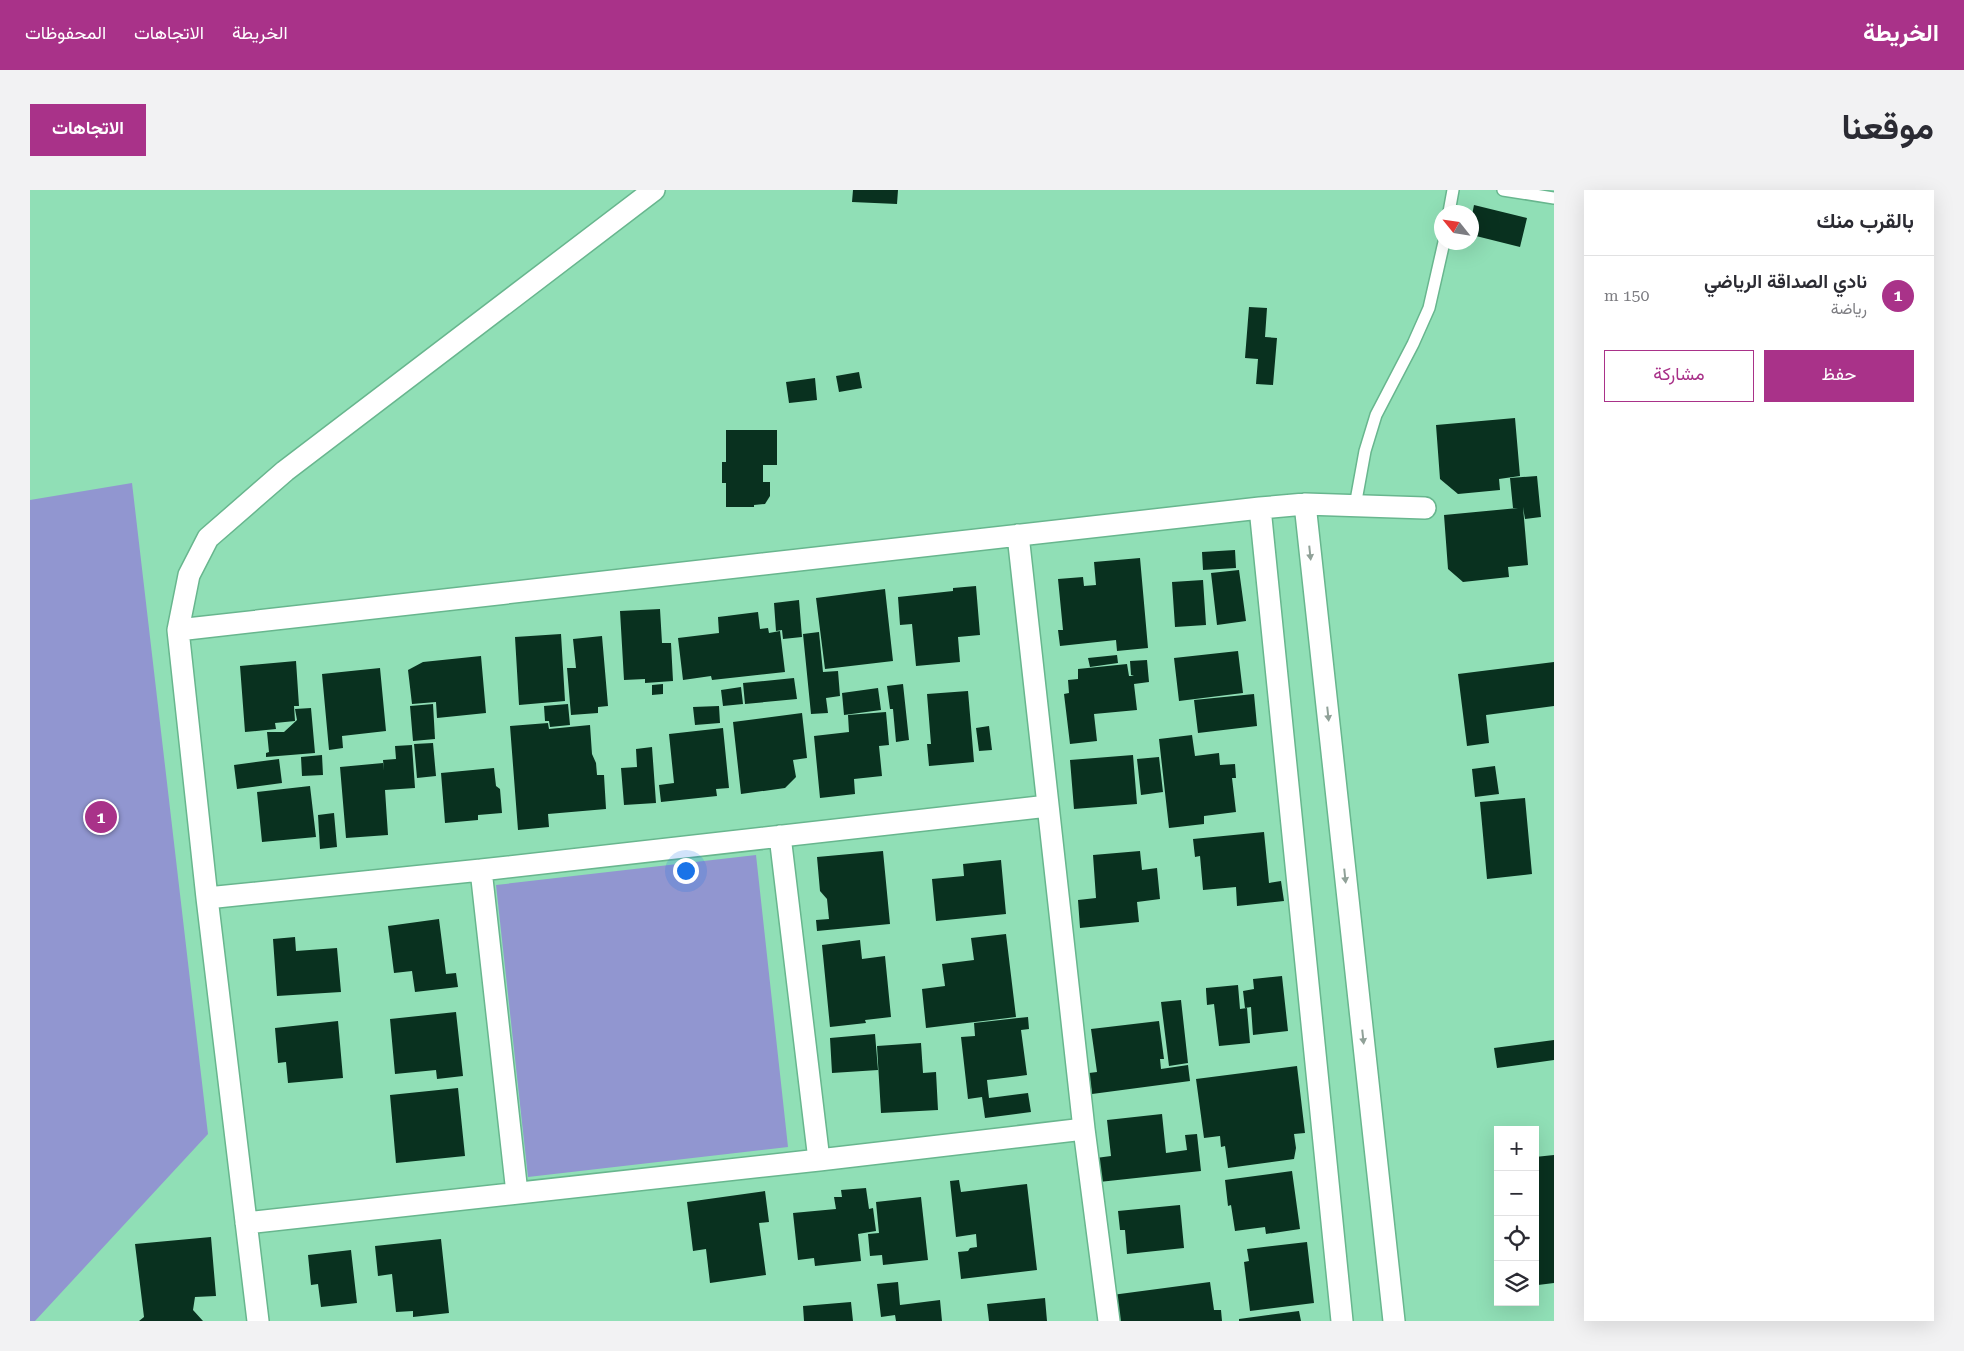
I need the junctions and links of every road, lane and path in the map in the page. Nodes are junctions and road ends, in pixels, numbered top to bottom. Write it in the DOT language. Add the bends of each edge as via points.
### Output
graph roads {
  1 [pos="654,190"];
  2 [pos="1453,190"];
  3 [pos="1502,190"];
  4 [pos="1554,198"];
  5 [pos="1450,205"];
  6 [pos="1442,250"];
  7 [pos="1304,504"];
  8 [pos="1355,506"];
  9 [pos="1260,508"];
  10 [pos="1425,508"];
  11 [pos="1018,535"];
  12 [pos="178,630"];
  13 [pos="1048,806"];
  14 [pos="780,836"];
  15 [pos="481,870"];
  16 [pos="207,898"];
  17 [pos="1084,1129"];
  18 [pos="819,1160"];
  19 [pos="517,1193"];
  20 [pos="246,1222"];
  21 [pos="258,1321"];
  22 [pos="1109,1321"];
  23 [pos="1342,1321"];
  24 [pos="1394,1321"];
  1 -- 12 [label="street" via="285,471 208,538 189,575"];
  2 -- 5 [label="lane"];
  3 -- 4 [label="lane"];
  6 -- 8 [label="lane" via="1429,308 1376,415 1365,451"];
  7 -- 8 [label="street"];
  7 -- 9 [label="street"];
  7 -- 24 [label="street, one-way"];
  8 -- 10 [label="street"];
  9 -- 11 [label="street"];
  9 -- 23 [label="street"];
  11 -- 12 [label="street"];
  11 -- 13 [label="street"];
  12 -- 16 [label="street"];
  13 -- 14 [label="street"];
  13 -- 17 [label="street"];
  14 -- 15 [label="street"];
  14 -- 18 [label="street"];
  15 -- 16 [label="street"];
  15 -- 19 [label="street"];
  16 -- 20 [label="street"];
  17 -- 18 [label="street"];
  17 -- 22 [label="street"];
  18 -- 19 [label="street"];
  19 -- 20 [label="street"];
  20 -- 21 [label="street"];
}
